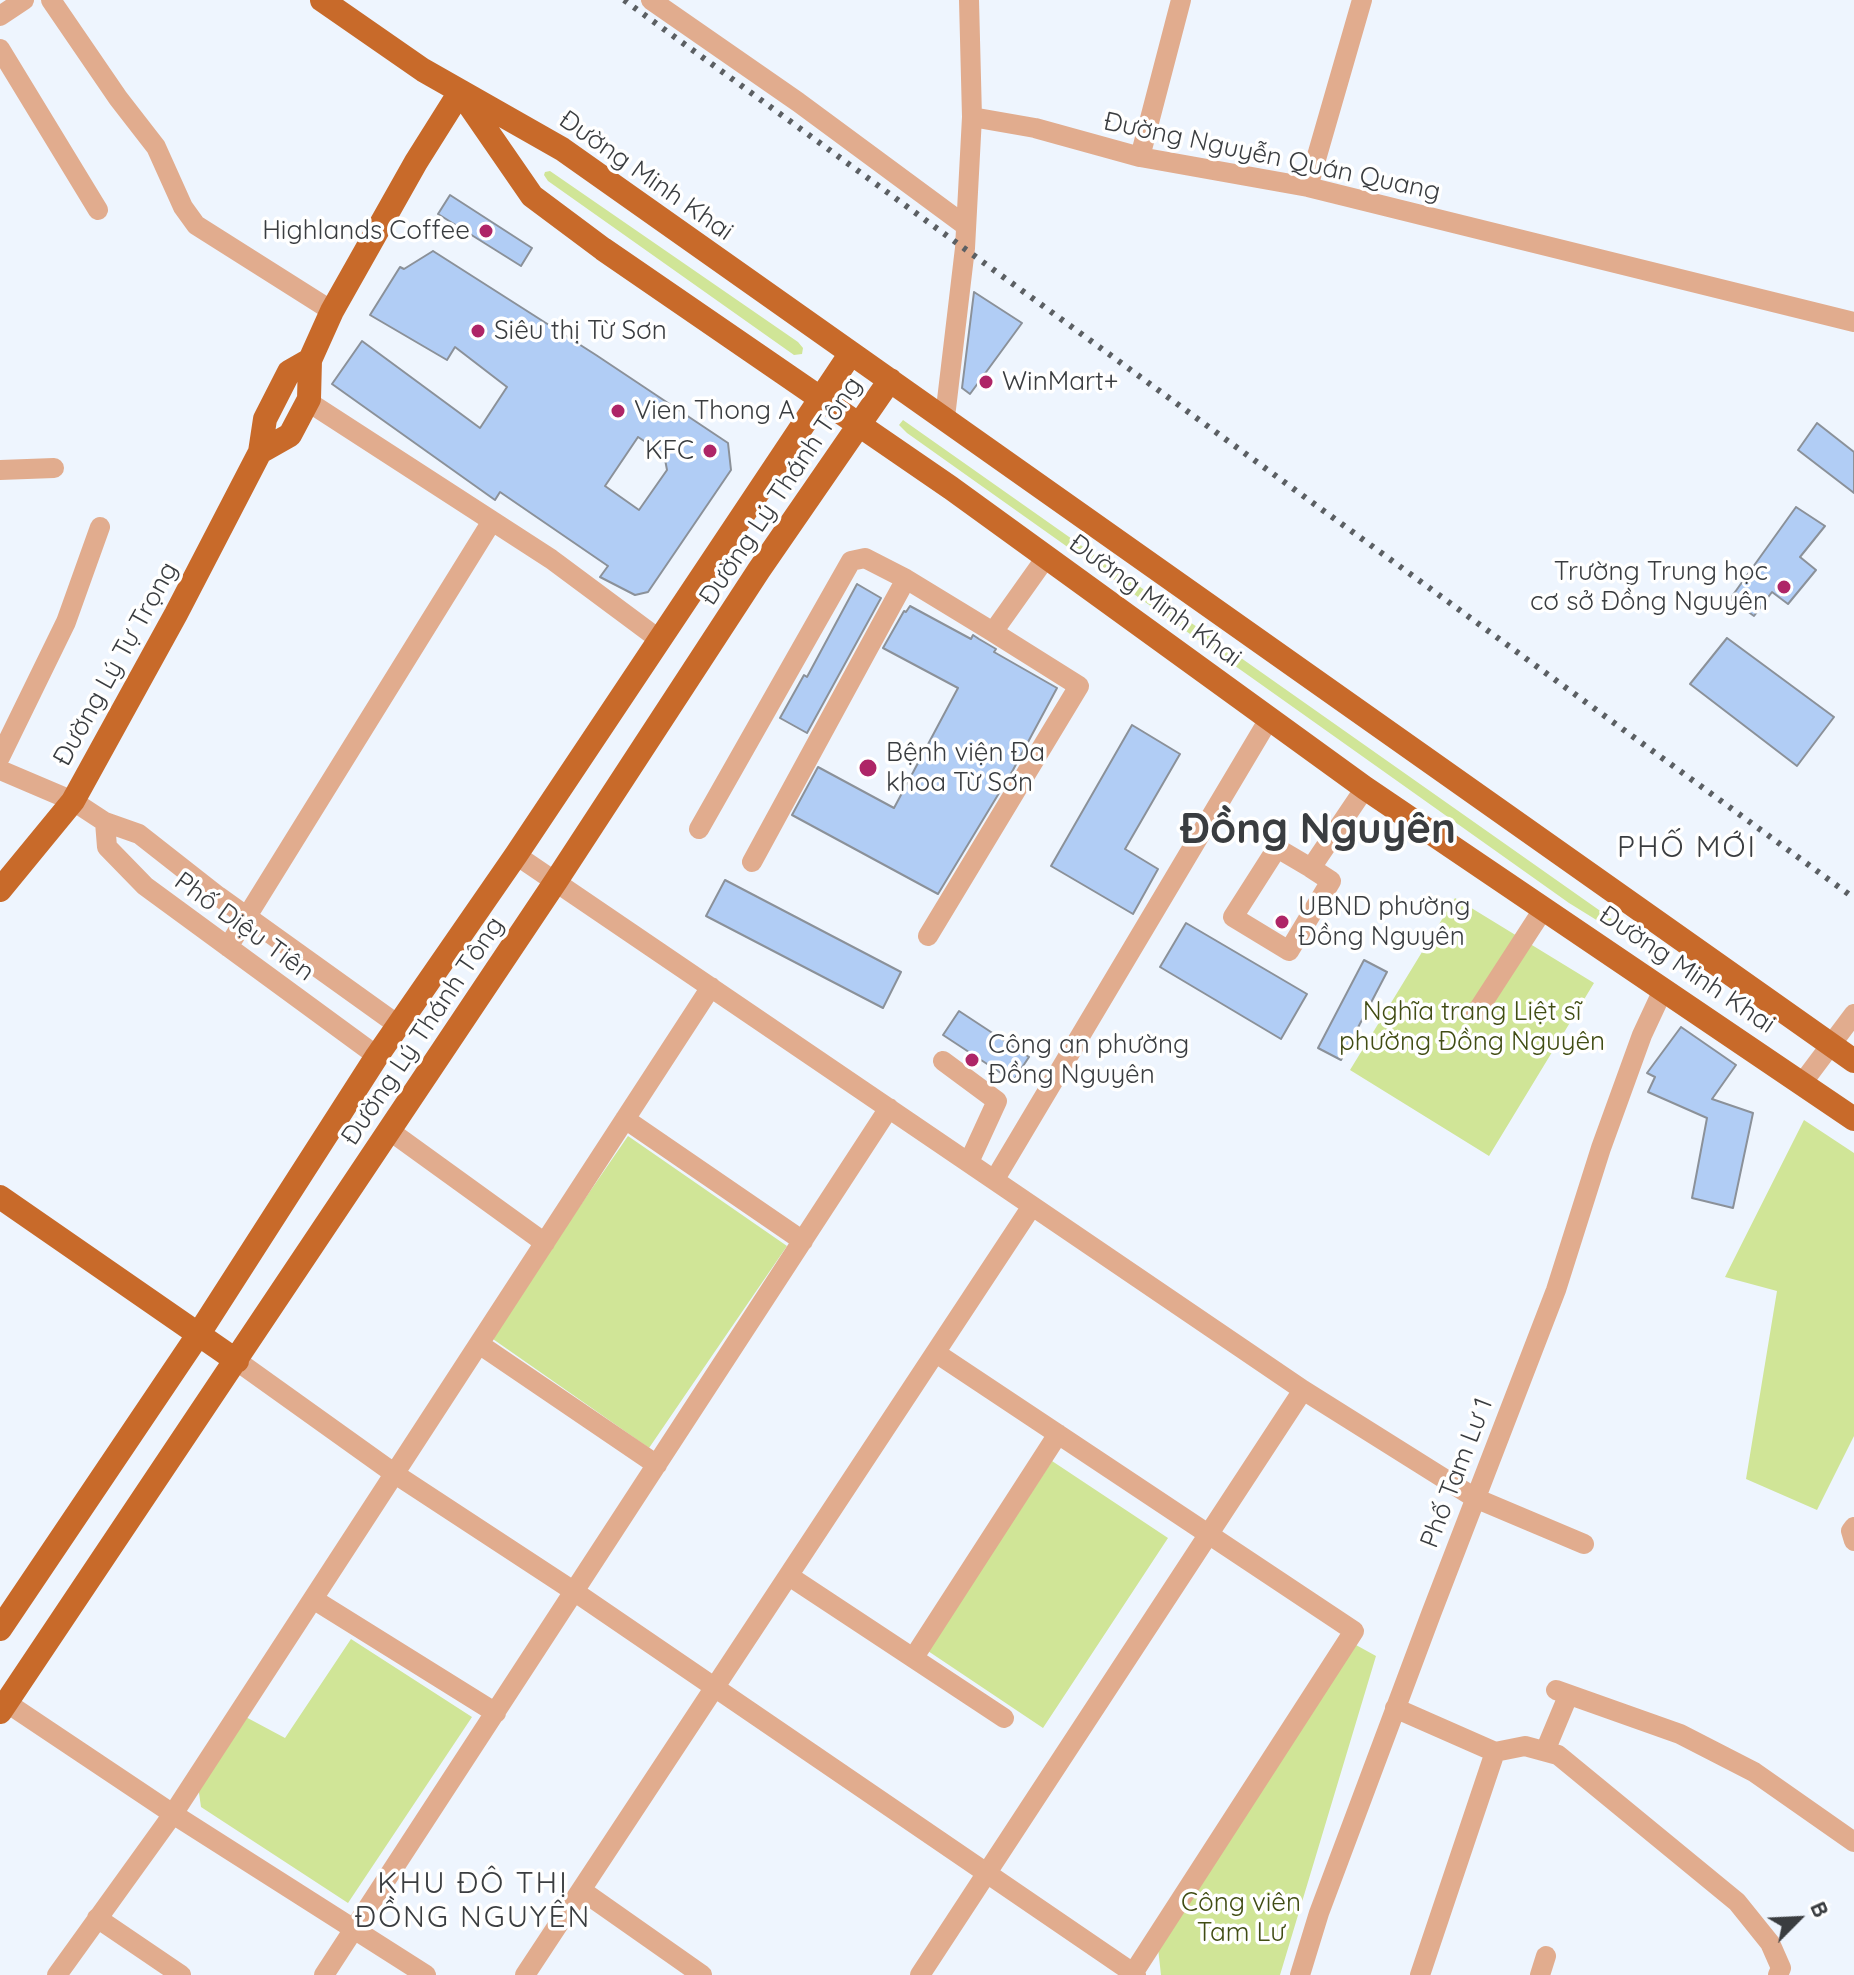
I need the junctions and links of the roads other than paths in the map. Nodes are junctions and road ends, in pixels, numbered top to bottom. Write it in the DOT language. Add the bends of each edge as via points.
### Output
graph roads {
  1 [pos="24,0"];
  2 [pos="51,0"];
  3 [pos="322,0"];
  4 [pos="651,0"];
  5 [pos="969,0"];
  6 [pos="1181,0"];
  7 [pos="1362,0"];
  8 [pos="0,16"];
  9 [pos="0,49"];
  10 [pos="460,92"];
  11 [pos="972,117"];
  12 [pos="1140,157"];
  13 [pos="1308,187"];
  14 [pos="98,210"];
  15 [pos="966,226"];
  16 [pos="332,311"];
  17 [pos="1854,322"];
  18 [pos="851,353"];
  19 [pos="310,360"];
  20 [pos="890,380"];
  21 [pos="820,399"];
  22 [pos="307,401"];
  23 [pos="945,417"];
  24 [pos="858,424"];
  25 [pos="260,452"];
  26 [pos="54,468"];
  27 [pos="0,470"];
  28 [pos="492,521"];
  29 [pos="100,527"];
  30 [pos="1047,556"];
  31 [pos="906,579"];
  32 [pos="993,632"];
  33 [pos="660,640"];
  34 [pos="696,666"];
  35 [pos="1269,719"];
  36 [pos="0,757"];
  37 [pos="0,770"];
  38 [pos="1365,788"];
  39 [pos="73,801"];
  40 [pos="105,822"];
  41 [pos="699,829"];
  42 [pos="516,855"];
  43 [pos="752,862"];
  44 [pos="1311,868"];
  45 [pos="556,881"];
  46 [pos="0,890"];
  47 [pos="1544,908"];
  48 [pos="248,918"];
  49 [pos="928,936"];
  50 [pos="228,947"];
  51 [pos="711,987"];
  52 [pos="1663,990"];
  53 [pos="1476,1013"];
  54 [pos="1854,1014"];
  55 [pos="398,1025"];
  56 [pos="1831,1044"];
  57 [pos="377,1056"];
  58 [pos="943,1061"];
  59 [pos="1854,1061"];
  60 [pos="1803,1082"];
  61 [pos="889,1108"];
  62 [pos="625,1119"];
  63 [pos="1854,1119"];
  64 [pos="390,1131"];
  65 [pos="969,1162"];
  66 [pos="995,1179"];
  67 [pos="0,1197"];
  68 [pos="1032,1206"];
  69 [pos="803,1241"];
  70 [pos="545,1243"];
  71 [pos="198,1335"];
  72 [pos="479,1344"];
  73 [pos="936,1353"];
  74 [pos="237,1361"];
  75 [pos="1303,1390"];
  76 [pos="1058,1434"];
  77 [pos="657,1465"];
  78 [pos="395,1474"];
  79 [pos="1475,1498"];
  80 [pos="1854,1527"];
  81 [pos="1209,1533"];
  82 [pos="1854,1541"];
  83 [pos="1584,1544"];
  84 [pos="789,1576"];
  85 [pos="575,1592"];
  86 [pos="313,1599"];
  87 [pos="0,1629"];
  88 [pos="914,1657"];
  89 [pos="715,1687"];
  90 [pos="3,1707"];
  91 [pos="1395,1708"];
  92 [pos="496,1713"];
  93 [pos="1004,1718"];
  94 [pos="1545,1751"];
  95 [pos="1495,1752"];
  96 [pos="173,1814"];
  97 [pos="1854,1842"];
  98 [pos="987,1873"];
  99 [pos="581,1890"];
  100 [pos="97,1918"];
  101 [pos="355,1931"];
  102 [pos="1786,1973"];
  103 [pos="1134,1974"];
  104 [pos="57,1975"];
  105 [pos="181,1975"];
  106 [pos="324,1975"];
  107 [pos="426,1975"];
  108 [pos="525,1975"];
  109 [pos="702,1975"];
  110 [pos="920,1975"];
  111 [pos="1300,1975"];
  112 [pos="1420,1975"];
  1 -- 8 [label="street"];
  2 -- 16 [label="street" via="156,147 196,225"];
  3 -- 10 [label="main road, Đường Minh Khai"];
  4 -- 15 [label="street"];
  5 -- 11 [label="street"];
  6 -- 12 [label="street"];
  7 -- 13 [label="street"];
  9 -- 14 [label="street"];
  10 -- 16 [label="main road, Đường Lý Tự Trọng"];
  10 -- 18 [label="main road, Đường Minh Khai" via="562,149"];
  10 -- 21 [label="main road, Đường Minh Khai" via="532,196"];
  11 -- 12 [label="street, Đường Nguyễn Quán Quang"];
  11 -- 15 [label="street"];
  12 -- 13 [label="street, Đường Nguyễn Quán Quang"];
  13 -- 17 [label="street, Đường Nguyễn Quán Quang"];
  15 -- 23 [label="street"];
  16 -- 19 [label="main road, Đường Lý Tự Trọng"];
  18 -- 20 [label="main road, Đường Minh Khai"];
  18 -- 21 [label="main road, Đường Lý Thánh Tông"];
  19 -- 22 [label="main road, Đường Lý Tự Trọng"];
  19 -- 25 [label="main road, Đường Lý Tự Trọng" via="289,372 265,419"];
  20 -- 23 [label="main road, Đường Minh Khai"];
  20 -- 24 [label="main road, Đường Lý Thánh Tông"];
  21 -- 24 [label="main road, Đường Minh Khai"];
  21 -- 33 [label="main road, Đường Lý Thánh Tông"];
  22 -- 25 [label="main road, Đường Lý Tự Trọng" via="290,435"];
  22 -- 28 [label="street"];
  23 -- 56 [label="main road, Đường Minh Khai"];
  24 -- 30 [label="main road, Đường Minh Khai"];
  24 -- 34 [label="main road, Đường Lý Thánh Tông"];
  25 -- 39 [label="main road, Đường Lý Tự Trọng"];
  26 -- 27 [label="street"];
  28 -- 33 [label="street"];
  28 -- 48 [label="street"];
  29 -- 36 [label="street" via="66,622"];
  30 -- 32 [label="street"];
  30 -- 35 [label="main road, Đường Minh Khai"];
  31 -- 32 [label="street"];
  31 -- 41 [label="street" via="865,558 851,561"];
  31 -- 43 [label="street"];
  32 -- 49 [label="street" via="1079,686"];
  33 -- 34 [label="main road"];
  33 -- 42 [label="main road, Đường Lý Thánh Tông"];
  34 -- 45 [label="main road, Đường Lý Thánh Tông"];
  35 -- 38 [label="main road, Đường Minh Khai"];
  35 -- 66 [label="street"];
  37 -- 39 [label="street, Phố Diệu Tiên"];
  38 -- 44 [label="street"];
  38 -- 47 [label="main road, Đường Minh Khai"];
  39 -- 40 [label="street, Phố Diệu Tiên"];
  39 -- 46 [label="main road, Đường Lý Tự Trọng"];
  40 -- 48 [label="street, Phố Diệu Tiên" via="139,834"];
  40 -- 50 [label="street, Phố Diệu Tiên" via="107,847 145,886"];
  42 -- 45 [label="street"];
  42 -- 55 [label="main road, Đường Lý Thánh Tông"];
  44 -- 44 [label="street" via="1277,848 1233,917 1289,951 1331,881"];
  45 -- 51 [label="street"];
  45 -- 64 [label="main road, Đường Lý Thánh Tông"];
  47 -- 52 [label="main road, Đường Minh Khai"];
  47 -- 53 [label="street"];
  48 -- 50 [label="street"];
  48 -- 55 [label="street, Phố Diệu Tiên"];
  50 -- 57 [label="street, Phố Diệu Tiên"];
  51 -- 61 [label="street"];
  51 -- 62 [label="street"];
  52 -- 60 [label="main road, Đường Minh Khai"];
  52 -- 79 [label="street, Phố Tam Lư 1" via="1642,1035 1556,1290"];
  54 -- 56 [label="street"];
  55 -- 57 [label="main road, Đường Lý Thánh Tông"];
  56 -- 59 [label="main road, Đường Minh Khai"];
  56 -- 60 [label="street"];
  57 -- 71 [label="main road, Đường Lý Thánh Tông"];
  58 -- 65 [label="street" via="997,1101"];
  60 -- 63 [label="main road, Đường Minh Khai"];
  61 -- 65 [label="street"];
  61 -- 69 [label="street"];
  62 -- 69 [label="street"];
  62 -- 70 [label="street"];
  64 -- 70 [label="street"];
  64 -- 74 [label="main road, Đường Lý Thánh Tông"];
  65 -- 66 [label="street"];
  66 -- 68 [label="street"];
  67 -- 71 [label="main road"];
  68 -- 73 [label="street"];
  68 -- 75 [label="street"];
  69 -- 77 [label="street"];
  70 -- 72 [label="street"];
  71 -- 74 [label="main road"];
  71 -- 87 [label="main road, Đường Lý Thánh Tông"];
  72 -- 77 [label="street"];
  72 -- 78 [label="street"];
  73 -- 76 [label="street"];
  73 -- 84 [label="street"];
  74 -- 78 [label="street"];
  74 -- 90 [label="main road, Đường Lý Thánh Tông"];
  75 -- 79 [label="street"];
  75 -- 81 [label="street"];
  76 -- 81 [label="street"];
  76 -- 88 [label="street"];
  77 -- 85 [label="street"];
  78 -- 85 [label="street"];
  78 -- 86 [label="street"];
  79 -- 83 [label="street"];
  79 -- 91 [label="street, Phố Tam Lư 1"];
  80 -- 82 [label="street"];
  81 -- 98 [label="street"];
  81 -- 103 [label="street" via="1354,1631"];
  84 -- 88 [label="street"];
  84 -- 89 [label="street"];
  85 -- 89 [label="street"];
  85 -- 92 [label="street"];
  86 -- 92 [label="street"];
  86 -- 96 [label="street"];
  88 -- 93 [label="street"];
  89 -- 98 [label="street"];
  89 -- 99 [label="street"];
  90 -- 96 [label="street"];
  91 -- 95 [label="street"];
  91 -- 111 [label="street, Phố Tam Lư 1"];
  92 -- 101 [label="street"];
  94 -- 95 [label="street" via="1525,1746"];
  94 -- 97 [label="street" via="1562,1693 1680,1734 1754,1772"];
  94 -- 102 [label="street" via="1558,1755 1737,1902"];
  95 -- 112 [label="street"];
  96 -- 100 [label="street"];
  96 -- 101 [label="street"];
  98 -- 103 [label="street"];
  98 -- 110 [label="street"];
  99 -- 108 [label="street"];
  99 -- 109 [label="street"];
  100 -- 104 [label="street"];
  100 -- 105 [label="street"];
  101 -- 106 [label="street"];
  101 -- 107 [label="street"];
}
